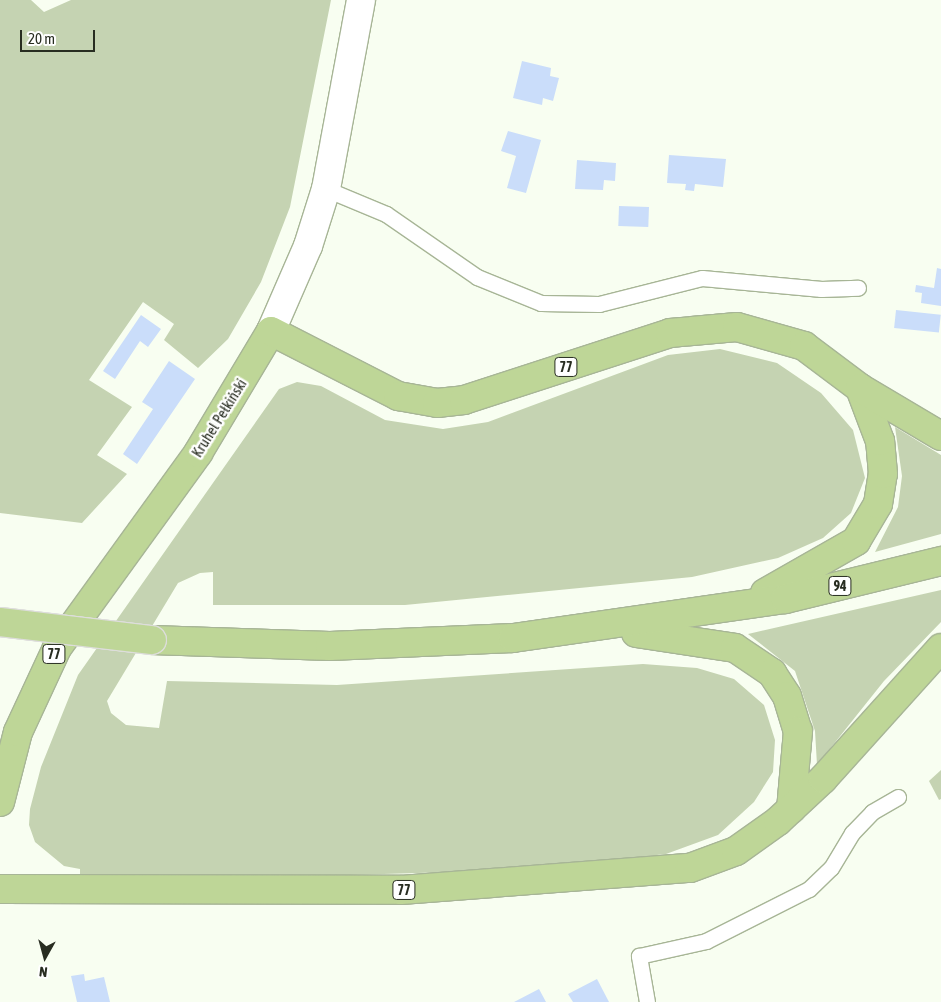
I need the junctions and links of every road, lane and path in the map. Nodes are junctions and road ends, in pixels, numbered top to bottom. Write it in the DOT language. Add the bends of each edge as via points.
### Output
graph roads {
  1 [pos="361,0"];
  2 [pos="326,189"];
  3 [pos="858,288"];
  4 [pos="271,331"];
  5 [pos="860,388"];
  6 [pos="941,436"];
  7 [pos="941,561"];
  8 [pos="738,607"];
  9 [pos="0,622"];
  10 [pos="597,629"];
  11 [pos="941,648"];
  12 [pos="898,797"];
  13 [pos="0,802"];
  14 [pos="791,809"];
  15 [pos="0,889"];
  16 [pos="647,1002"];
  1 -- 2 [label="street, Kruhel Pełkiński"];
  2 -- 3 [label="lane" via="386,214 477,277 541,303 600,304 702,278 821,290"];
  2 -- 4 [label="street, Kruhel Pełkiński" via="308,246"];
  4 -- 5 [label="main road, 77" via="398,396 437,403 464,400 670,333 718,326 772,334 804,346"];
  4 -- 13 [label="main road, Kruhel Pełkiński / 77" via="198,453 57,648 18,732"];
  5 -- 6 [label="main road"];
  5 -- 8 [label="main road" via="880,441 883,474 880,497 867,525 841,552"];
  7 -- 8 [label="main road, 94"];
  8 -- 10 [label="main road, 94"];
  9 -- 10 [label="main road, 77, bridge" via="152,640 330,646 513,638"];
  10 -- 14 [label="main road, 77" via="728,647 772,673 787,696 798,731"];
  11 -- 14 [label="main road"];
  12 -- 16 [label="lane" via="872,812 852,833 831,868 809,889 706,941 639,956"];
  14 -- 15 [label="main road, 77" via="736,851 664,873 391,890"];
}
